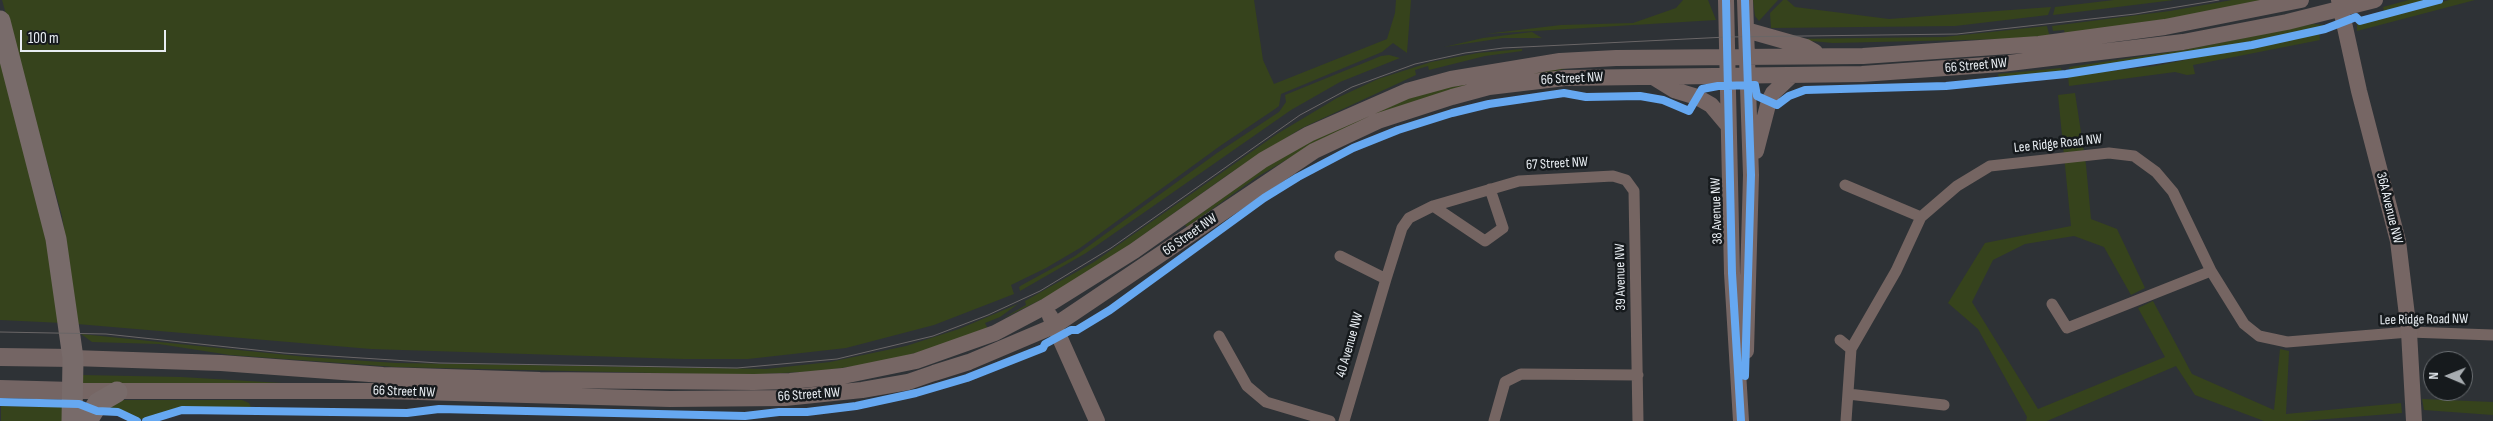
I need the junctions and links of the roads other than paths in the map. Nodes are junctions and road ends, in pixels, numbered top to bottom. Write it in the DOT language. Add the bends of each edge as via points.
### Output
graph roads {
  1 [pos="1726,0"];
  2 [pos="1745,0"];
  3 [pos="2301,0"];
  4 [pos="2375,0"];
  5 [pos="2340,4"];
  6 [pos="0,21"];
  7 [pos="1746,30"];
  8 [pos="1820,55"];
  9 [pos="1747,56"];
  10 [pos="1726,57"];
  11 [pos="1726,76"];
  12 [pos="1791,76"];
  13 [pos="1653,77"];
  14 [pos="1748,77"];
  15 [pos="1727,124"];
  16 [pos="1751,175"];
  17 [pos="1626,180"];
  18 [pos="1845,185"];
  19 [pos="1490,189"];
  20 [pos="1432,206"];
  21 [pos="1419,213"];
  22 [pos="1921,217"];
  23 [pos="1340,256"];
  24 [pos="2211,271"];
  25 [pos="1386,279"];
  26 [pos="2052,304"];
  27 [pos="1046,306"];
  28 [pos="1054,326"];
  29 [pos="2409,332"];
  30 [pos="2493,335"];
  31 [pos="1218,336"];
  32 [pos="1840,340"];
  33 [pos="1851,349"];
  34 [pos="0,357"];
  35 [pos="73,358"];
  36 [pos="1638,375"];
  37 [pos="0,390"];
  38 [pos="73,391"];
  39 [pos="117,392"];
  40 [pos="1848,394"];
  41 [pos="1944,404"];
  42 [pos="72,421"];
  43 [pos="87,421"];
  44 [pos="1097,421"];
  45 [pos="1330,421"];
  46 [pos="1344,421"];
  47 [pos="1494,421"];
  48 [pos="1638,421"];
  49 [pos="1742,421"];
  50 [pos="1846,421"];
  51 [pos="2414,421"];
  1 -- 10 [label="main road, 38 Avenue NW"];
  2 -- 7 [label="main road, 38 Avenue NW"];
  3 -- 8 [label="main road, 66 Street NW" via="2174,25 2038,44 1863,56"];
  4 -- 5 [label="main road, 66 Street NW"];
  5 -- 12 [label="main road, 66 Street NW" via="2287,22 2132,50 1948,68"];
  5 -- 29 [label="main road, 36A Avenue NW" via="2398,241"];
  6 -- 35 [label="highway" via="56,239"];
  7 -- 8 [label="main road" via="1806,47"];
  7 -- 9 [label="main road, 38 Avenue NW"];
  8 -- 9 [label="main road, 66 Street NW"];
  9 -- 10 [label="main road, 66 Street NW"];
  9 -- 14 [label="main road, 38 Avenue NW"];
  10 -- 11 [label="main road, 38 Avenue NW"];
  10 -- 27 [label="main road, 66 Street NW" via="1560,61 1485,72 1407,91 1309,134 1264,160 1141,247"];
  11 -- 13 [label="main road, 66 Street NW"];
  11 -- 14 [label="main road, 66 Street NW"];
  11 -- 15 [label="main road, 38 Avenue NW"];
  12 -- 14 [label="main road, 66 Street NW"];
  12 -- 16 [label="main road" via="1774,93 1767,106"];
  13 -- 15 [label="main road" via="1674,90 1712,105"];
  13 -- 28 [label="main road, 66 Street NW" via="1565,78 1489,87 1378,121 1314,151"];
  14 -- 16 [label="main road, 38 Avenue NW"];
  15 -- 49 [label="main road, 38 Avenue NW" via="1732,274"];
  16 -- 49 [label="main road, 38 Avenue NW"];
  17 -- 19 [label="street, 67 Street NW" via="1612,176 1554,178 1519,181"];
  17 -- 36 [label="street, 39 Avenue NW" via="1634,191"];
  18 -- 22 [label="street"];
  19 -- 20 [label="street, 67 Street NW"];
  19 -- 20 [label="street" via="1503,228 1485,242"];
  20 -- 21 [label="street, 67 Street NW"];
  21 -- 25 [label="street, 40 Avenue NW" via="1409,218 1402,228"];
  22 -- 24 [label="street, Lee Ridge Road NW" via="1956,186 1990,166 2109,153 2134,156 2156,172 2173,192"];
  22 -- 33 [label="street, Lee Ridge Road NW" via="1896,271"];
  23 -- 25 [label="street"];
  24 -- 26 [label="street" via="2067,328"];
  24 -- 29 [label="street, Lee Ridge Road NW" via="2244,324 2259,336 2307,342"];
  25 -- 46 [label="street, 40 Avenue NW"];
  27 -- 28 [label="main road"];
  27 -- 35 [label="main road, 66 Street NW" via="995,333 924,358 843,376 790,381 512,380"];
  28 -- 39 [label="main road, 66 Street NW" via="969,362 908,382 785,398 670,399 261,390"];
  28 -- 44 [label="main road"];
  29 -- 30 [label="street, Lee Ridge Road NW"];
  29 -- 51 [label="main road, 36A Avenue NW"];
  31 -- 45 [label="street" via="1247,386 1266,402"];
  32 -- 33 [label="street"];
  33 -- 40 [label="street, Lee Ridge Road NW"];
  34 -- 35 [label="main road, 66 Street NW"];
  35 -- 38 [label="highway"];
  36 -- 47 [label="street" via="1522,374 1505,382"];
  36 -- 48 [label="street, 39 Avenue NW"];
  37 -- 38 [label="main road, 66 Street NW"];
  38 -- 39 [label="main road, 66 Street NW"];
  38 -- 42 [label="highway"];
  39 -- 43 [label="highway" via="98,403"];
  40 -- 41 [label="street"];
  40 -- 50 [label="street, Lee Ridge Road NW"];
}
